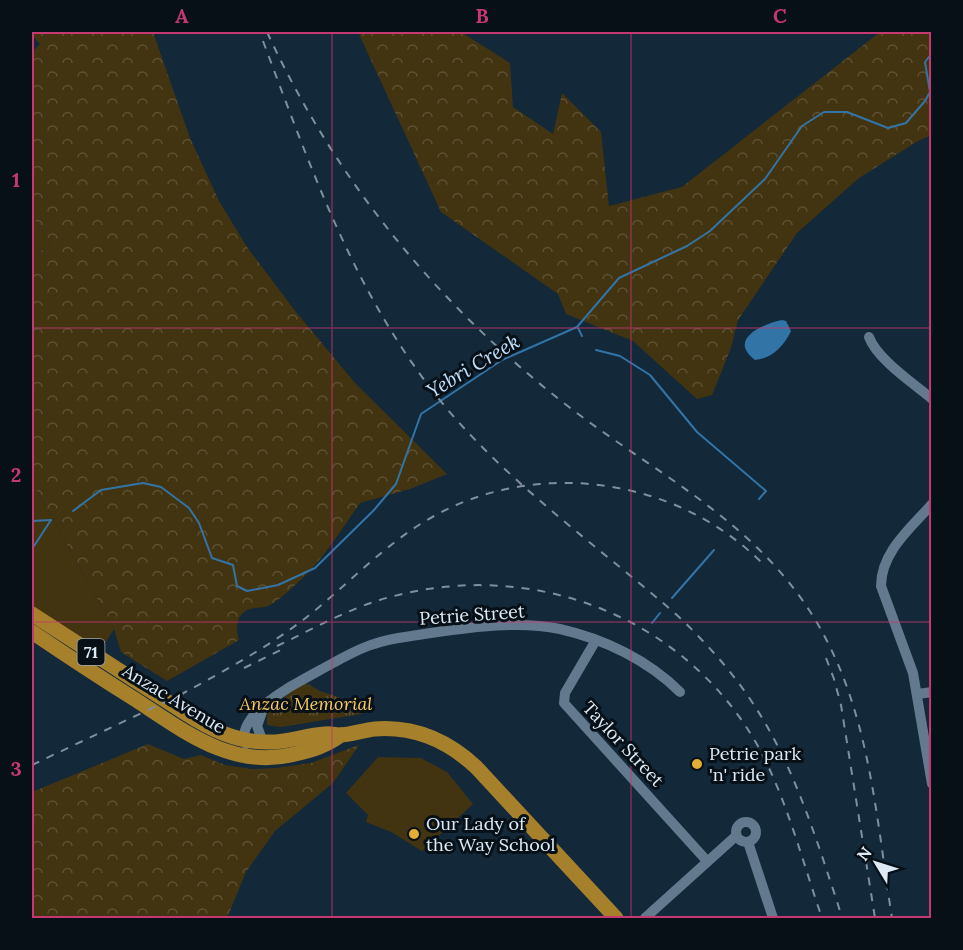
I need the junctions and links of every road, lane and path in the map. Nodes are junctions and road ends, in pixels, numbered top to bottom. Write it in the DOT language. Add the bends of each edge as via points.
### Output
graph roads {
  1 [pos="869,337"];
  2 [pos="932,399"];
  3 [pos="932,504"];
  4 [pos="32,614"];
  5 [pos="32,632"];
  6 [pos="596,640"];
  7 [pos="680,692"];
  8 [pos="932,692"];
  9 [pos="918,694"];
  10 [pos="266,704"];
  11 [pos="341,735"];
  12 [pos="244,740"];
  13 [pos="266,742"];
  14 [pos="256,758"];
  15 [pos="932,784"];
  16 [pos="736,836"];
  17 [pos="747,842"];
  18 [pos="707,861"];
  19 [pos="616,918"];
  20 [pos="645,918"];
  21 [pos="773,918"];
  1 -- 2 [label="street" via="883,357"];
  3 -- 9 [label="street" via="889,555 881,578 884,598"];
  4 -- 12 [label="highway, Anzac Avenue / 71" via="185,713 218,732"];
  5 -- 14 [label="highway, Anzac Avenue / 71" via="207,745"];
  6 -- 7 [label="street, Petrie Street" via="628,654"];
  6 -- 10 [label="street, Petrie Street" via="559,629 518,626 465,628 394,639 354,652 282,690"];
  6 -- 18 [label="street, Taylor Street" via="565,693 564,703"];
  8 -- 9 [label="street"];
  9 -- 15 [label="street"];
  10 -- 12 [label="street, Petrie Street" via="245,729"];
  10 -- 13 [label="street" via="257,726"];
  11 -- 13 [label="highway, Anzac Avenue / 71"];
  11 -- 14 [label="highway, Anzac Avenue / 71" via="310,751"];
  11 -- 19 [label="highway, Anzac Avenue / 71" via="400,729 433,738 458,752"];
  12 -- 13 [label="highway, Anzac Avenue / 71"];
  12 -- 14 [label="street"];
  16 -- 17 [label="street"];
  16 -- 17 [label="street" via="740,824 752,825 755,836"];
  16 -- 18 [label="street"];
  17 -- 21 [label="street"];
  18 -- 20 [label="street"];
}
